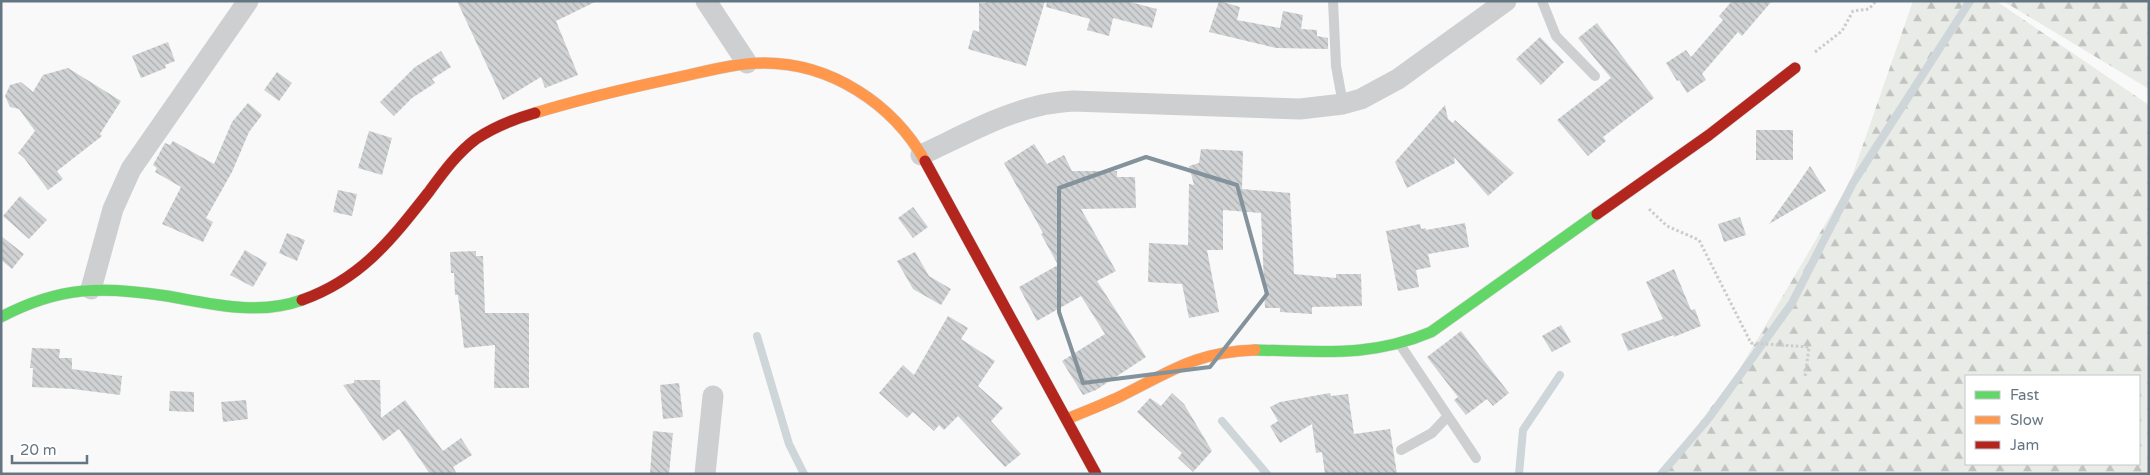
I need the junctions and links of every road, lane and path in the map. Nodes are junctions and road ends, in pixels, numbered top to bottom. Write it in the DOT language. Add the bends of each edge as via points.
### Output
graph roads {
  1 [pos="248,1"];
  2 [pos="706,1"];
  3 [pos="1333,1"];
  4 [pos="1506,1"];
  5 [pos="1542,1"];
  6 [pos="1876,1"];
  7 [pos="747,63"];
  8 [pos="1794,68"];
  9 [pos="1595,76"];
  10 [pos="1343,104"];
  11 [pos="921,155"];
  12 [pos="1630,191"];
  13 [pos="91,289"];
  14 [pos="1,317"];
  15 [pos="1400,345"];
  16 [pos="1805,377"];
  17 [pos="713,396"];
  18 [pos="1447,417"];
  19 [pos="1067,419"];
  20 [pos="1401,450"];
  21 [pos="1476,458"];
  22 [pos="705,474"];
  23 [pos="1096,474"];
  1 -- 13 [label="street" via="131,169 113,209"];
  2 -- 7 [label="street"];
  3 -- 10 [label="lane" via="1336,66"];
  4 -- 10 [label="street" via="1398,79 1361,99"];
  5 -- 9 [label="lane" via="1556,36"];
  6 -- 8 [label="path" via="1869,9 1853,11 1842,31"];
  7 -- 11 [label="street" via="807,68 856,91 893,118"];
  7 -- 13 [label="street" via="628,87 493,129 462,151 358,273 333,288 296,303 254,309 152,293"];
  8 -- 12 [label="street" via="1713,142"];
  10 -- 11 [label="street" via="1300,109 1056,103 1016,113"];
  11 -- 19 [label="street"];
  12 -- 15 [label="street" via="1431,332"];
  12 -- 16 [label="path" via="1667,226 1699,240 1751,344 1809,347"];
  13 -- 14 [label="street" via="64,291 30,302"];
  15 -- 18 [label="lane"];
  15 -- 19 [label="street" via="1339,352 1228,352 1208,356"];
  17 -- 22 [label="street"];
  18 -- 20 [label="lane" via="1432,433"];
  18 -- 21 [label="lane"];
  19 -- 23 [label="street"];
}
